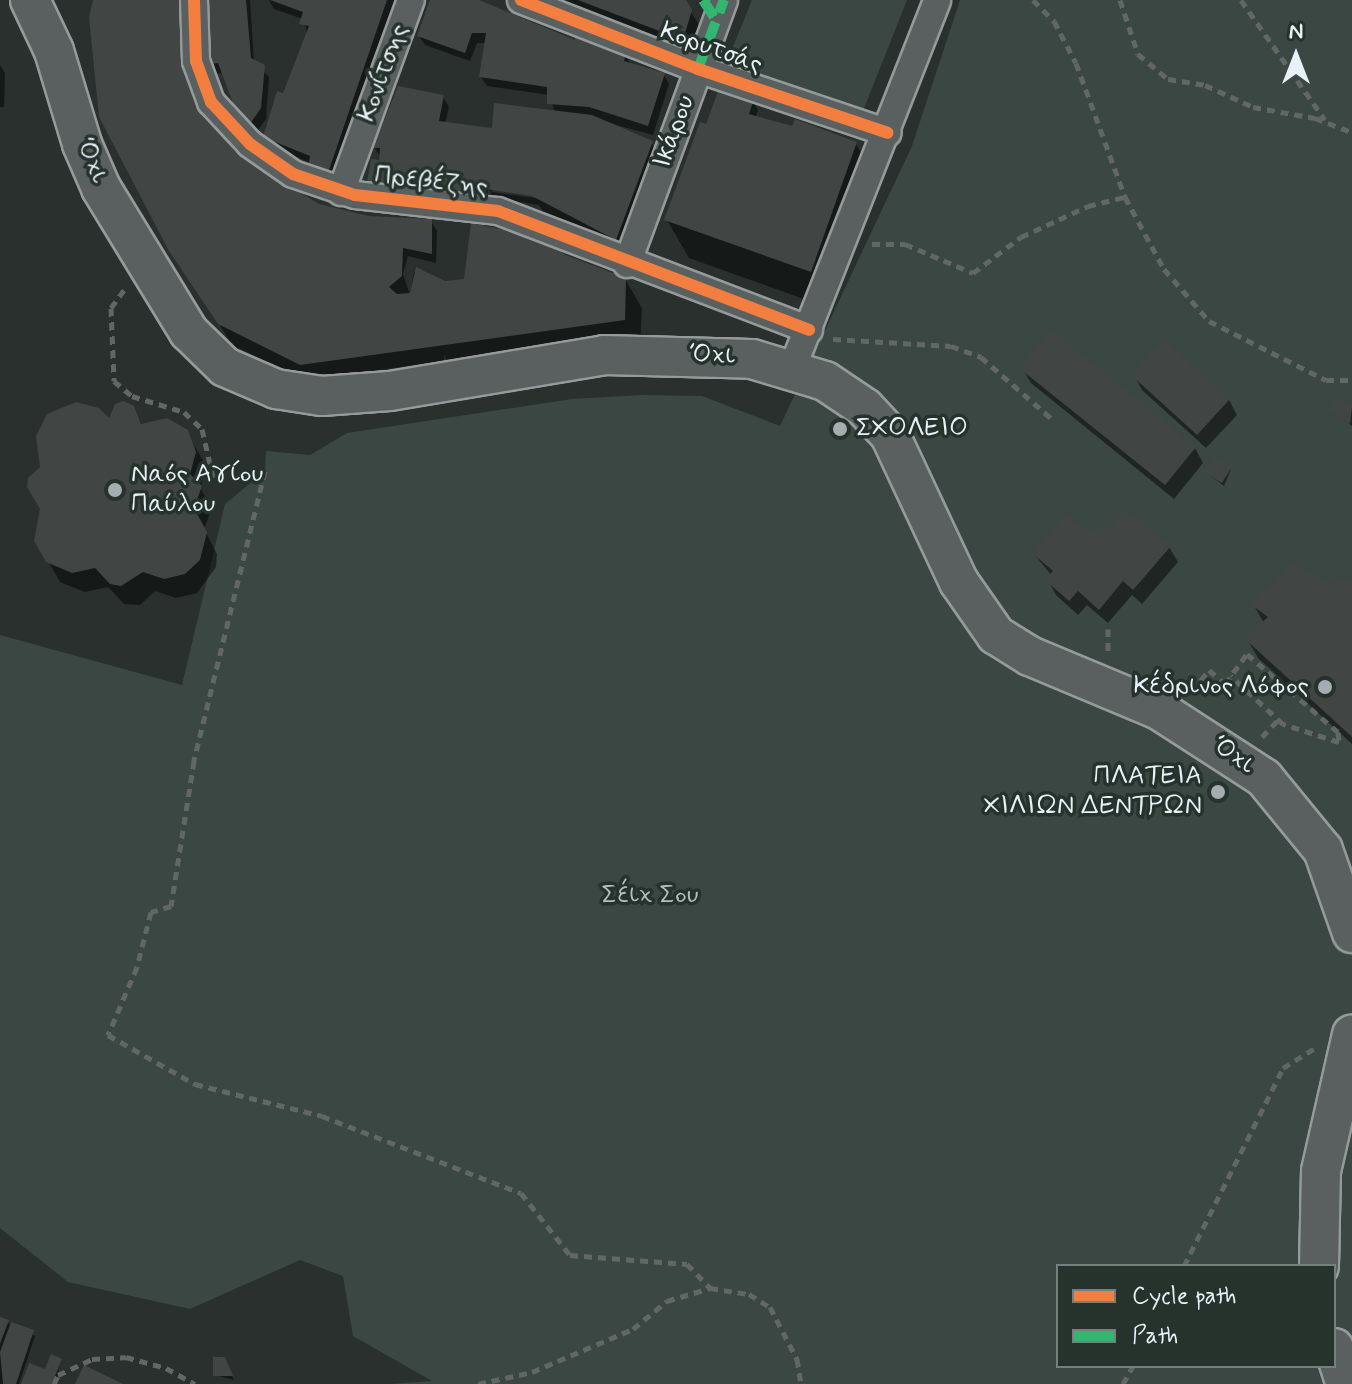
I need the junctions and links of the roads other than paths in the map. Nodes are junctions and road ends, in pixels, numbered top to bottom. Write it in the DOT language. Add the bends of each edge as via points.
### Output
graph roads {
  1 [pos="30,0"];
  2 [pos="194,0"];
  3 [pos="411,0"];
  4 [pos="521,0"];
  5 [pos="937,0"];
  6 [pos="715,7"];
  7 [pos="698,69"];
  8 [pos="888,133"];
  9 [pos="341,192"];
  10 [pos="627,264"];
  11 [pos="809,330"];
  12 [pos="792,369"];
  13 [pos="1352,933"];
  14 [pos="1349,1051"];
  15 [pos="1319,1264"];
  16 [pos="1336,1354"];
  17 [pos="1346,1384"];
  1 -- 12 [label="main road, Όχι" via="54,51 87,157 144,263 189,332 217,361 252,382 297,394 390,391 604,355 725,356"];
  2 -- 9 [label="street, Πρεβέζης" via="196,61 219,113 277,165"];
  3 -- 9 [label="street, Κονίτσης"];
  4 -- 7 [label="street, Κορυτσάς"];
  5 -- 8 [label="street"];
  6 -- 7 [label="street, Ικάρου"];
  7 -- 8 [label="street, Κορυτσάς"];
  7 -- 10 [label="street, Ικάρου"];
  8 -- 11 [label="street"];
  9 -- 10 [label="street, Πρεβέζης" via="475,205"];
  10 -- 11 [label="street, Πρεβέζης"];
  11 -- 12 [label="street"];
  12 -- 13 [label="main road, Όχι" via="845,393 885,428 959,582 996,635 1030,656 1140,701 1197,731 1279,792 1323,850"];
  14 -- 15 [label="main road" via="1321,1171"];
  16 -- 17 [label="main road"];
}
